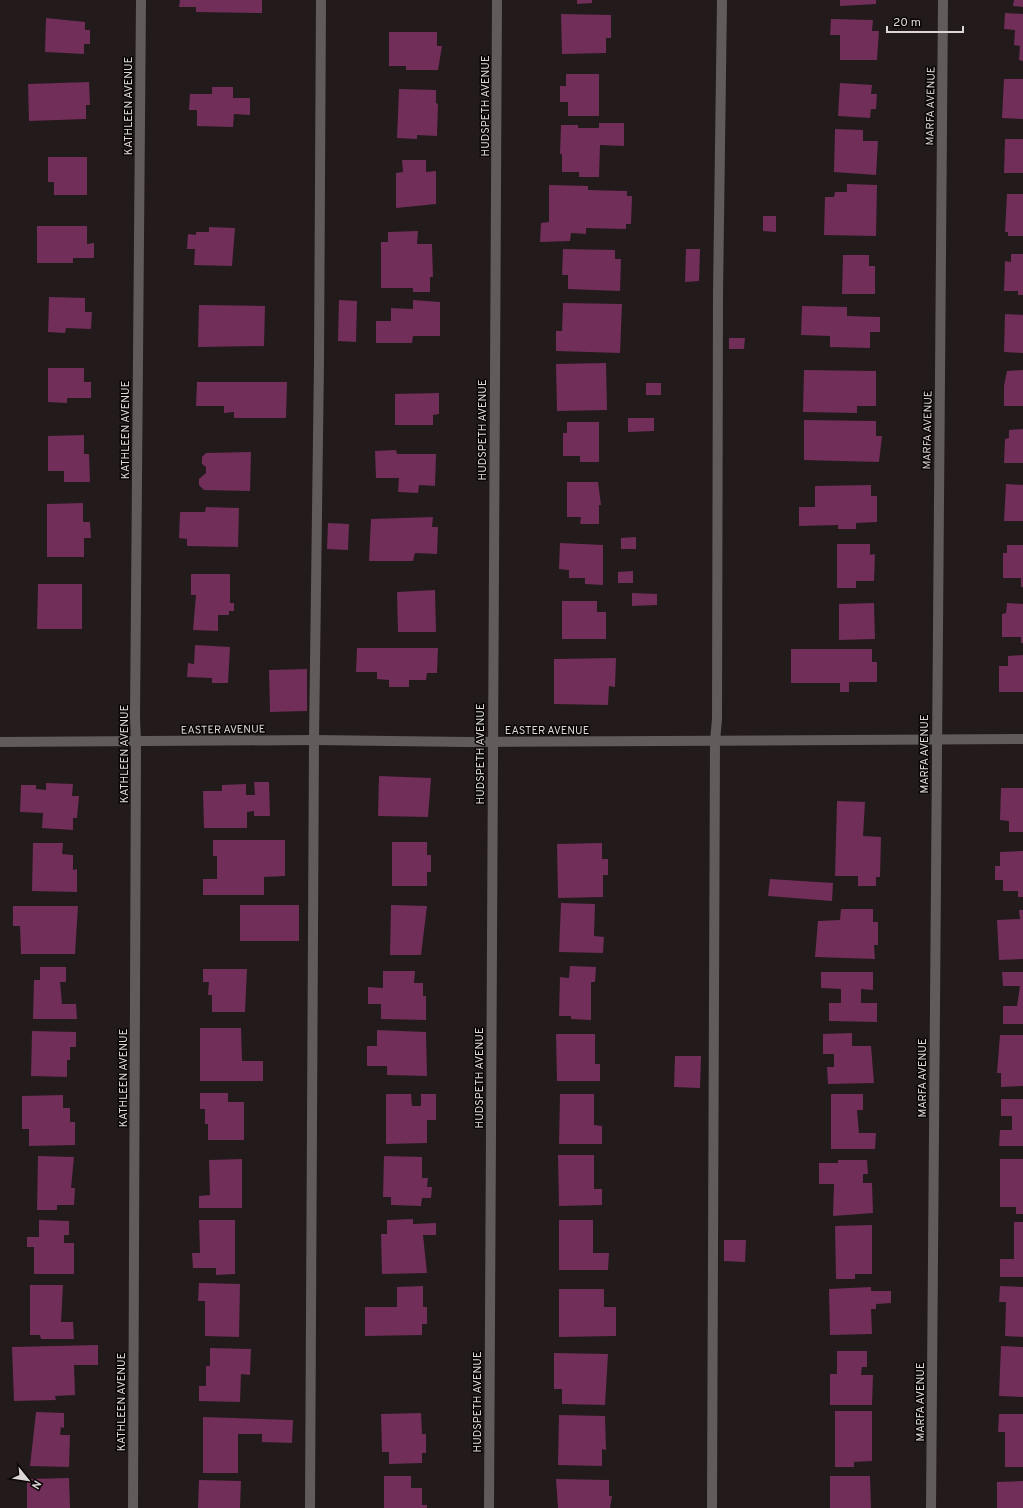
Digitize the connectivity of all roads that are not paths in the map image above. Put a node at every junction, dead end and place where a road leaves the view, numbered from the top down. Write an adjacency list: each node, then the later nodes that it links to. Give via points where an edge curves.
1 (141, 0): 11 (street, KATHLEEN AVENUE)
2 (321, 0): 8 (street)
3 (497, 0): 12 (street, HUDSPETH AVENUE)
4 (722, 0): 9 (street)
5 (943, 0): 6 (street, MARFA AVENUE)
6 (937, 739): 7 (street, EASTER AVENUE); 9 (street, EASTER AVENUE); 17 (street, MARFA AVENUE)
7 (1023, 739)
8 (314, 740): 11 (street, EASTER AVENUE); 12 (street, EASTER AVENUE); 14 (street)
9 (715, 741): 12 (street, EASTER AVENUE); 16 (street)
10 (0, 742): 11 (street, EASTER AVENUE)
11 (136, 742): 13 (street, KATHLEEN AVENUE)
12 (493, 742): 15 (street, HUDSPETH AVENUE)
13 (133, 1508)
14 (310, 1508)
15 (489, 1508)
16 (712, 1508)
17 (931, 1508)

